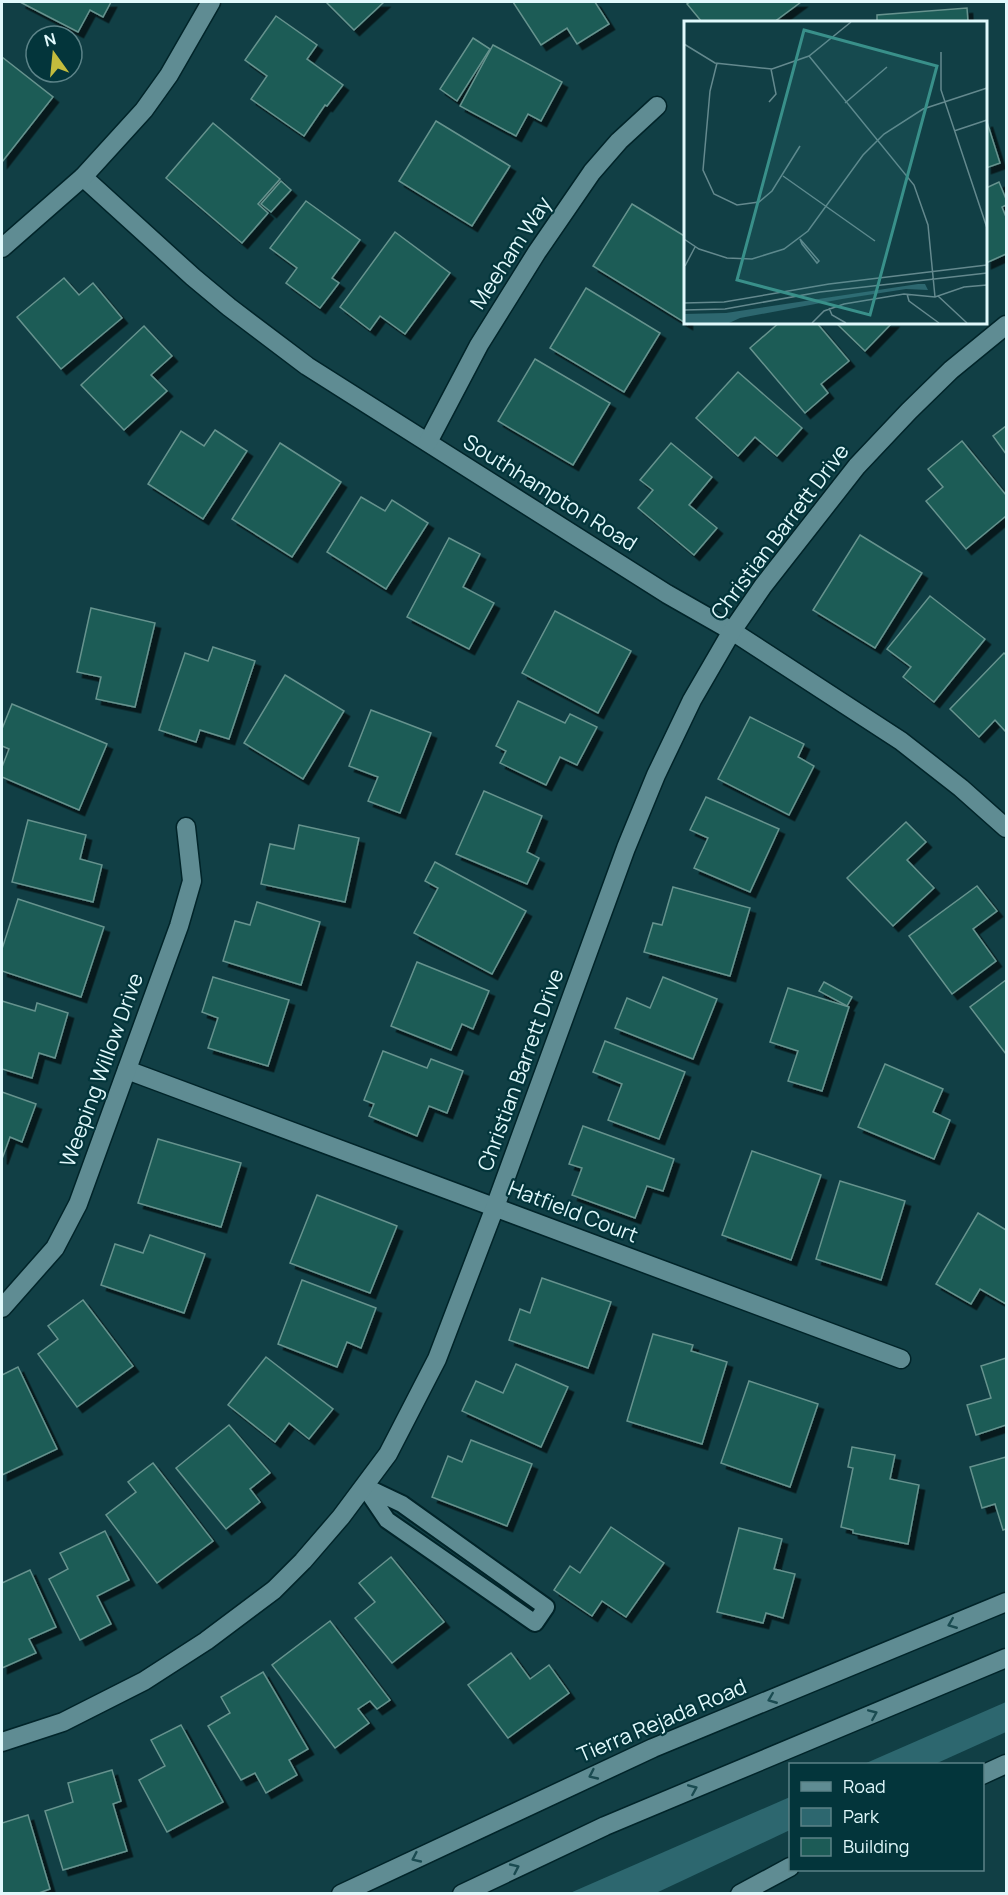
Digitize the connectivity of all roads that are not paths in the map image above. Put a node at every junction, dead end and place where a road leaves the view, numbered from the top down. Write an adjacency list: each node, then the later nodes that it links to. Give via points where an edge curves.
1 (211, 2): 3 (street, via 144,110)
2 (657, 106): 6 (street, Meeham Way, via 592,172 537,252 479,345)
3 (83, 177): 4 (street); 6 (street, Southhampton Road, via 229,307 307,366)
4 (2, 248)
5 (1006, 325): 7 (street, Christian Barrett Drive, via 951,370 857,466)
6 (428, 442): 7 (street, Southhampton Road)
7 (732, 631): 9 (street, Southhampton Road, via 901,741); 11 (street, Christian Barrett Drive, via 692,700 656,775)
8 (186, 827): 10 (street, Weeping Willow Drive, via 192,881)
9 (1006, 828)
10 (127, 1070): 11 (street, Hatfield Court); 12 (street, Weeping Willow Drive, via 78,1204 55,1248)
11 (495, 1207): 13 (street, Hatfield Court); 14 (street, Christian Barrett Drive, via 437,1359 388,1454)
12 (2, 1308)
13 (901, 1359)
14 (364, 1486): 14 (lane, via 387,1520 535,1623 546,1607 402,1504); 17 (street, Christian Barrett Drive, via 274,1590 206,1641 144,1681 63,1722)
15 (1006, 1602): 21 (street, Tierra Rejada Road, one-way to 21, via 653,1748)
16 (1006, 1658): 22 (street, one-way to 16, via 605,1826)
17 (2, 1742)
18 (1006, 1764): 19 (street)
19 (984, 1774)
20 (789, 1868): 23 (street)
21 (341, 1893)
22 (462, 1893)
23 (740, 1893)

